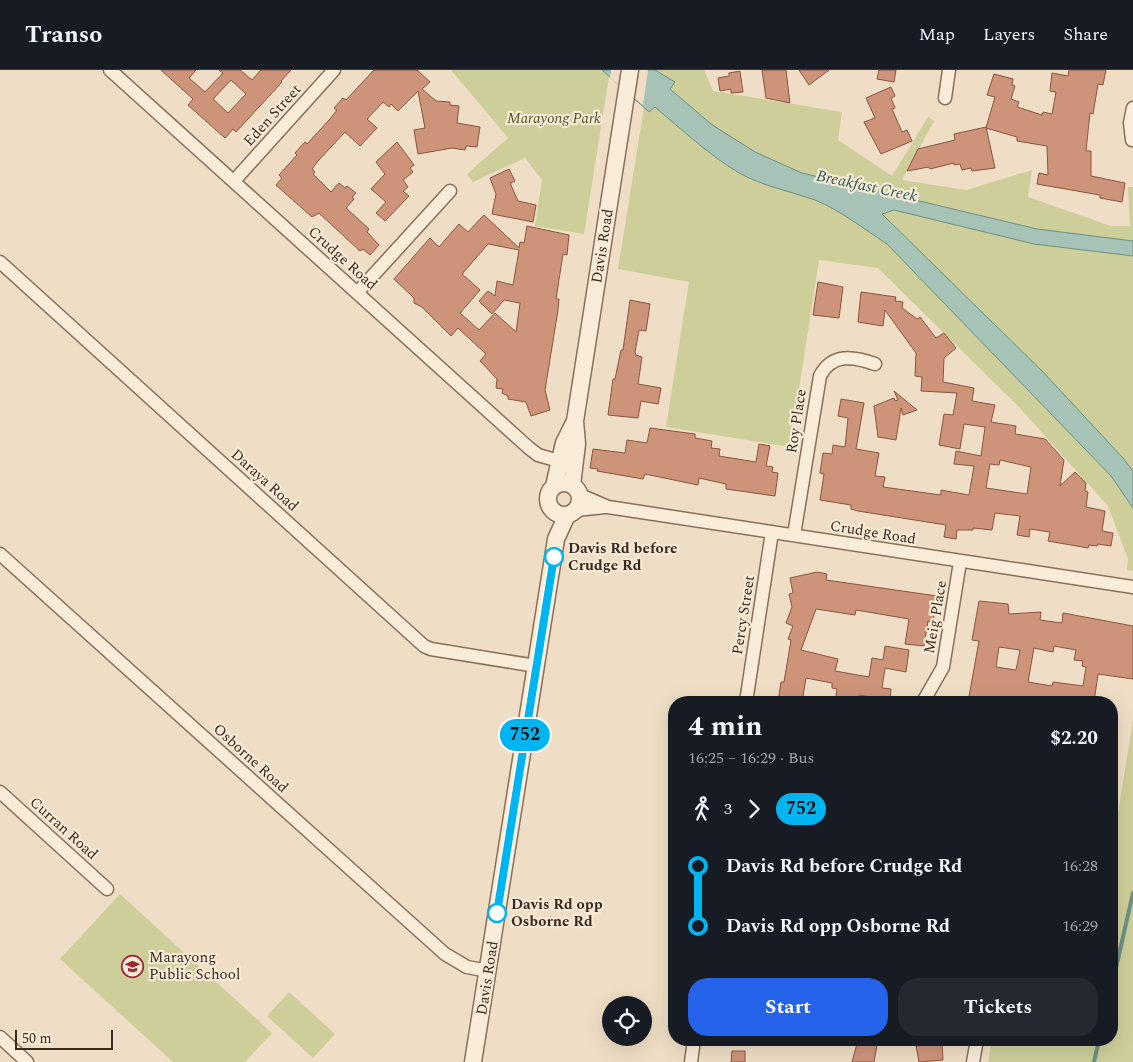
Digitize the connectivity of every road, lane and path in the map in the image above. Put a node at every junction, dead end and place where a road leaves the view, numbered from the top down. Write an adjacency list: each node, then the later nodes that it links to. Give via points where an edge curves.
1 (110, 70): 8 (street, Crudge Road)
2 (334, 70): 8 (street, Eden Street)
3 (630, 70): 13 (street, Davis Road)
4 (949, 70): 5 (street)
5 (945, 98)
6 (1133, 108): 7 (street, via 1130,123)
7 (1132, 140)
8 (234, 181): 11 (street, Crudge Road)
9 (450, 191): 11 (street)
10 (0, 262): 22 (street, Daraya Road, via 424,646)
11 (357, 293): 14 (street, Crudge Road, via 529,448 538,455)
12 (875, 364): 18 (street, Roy Place, via 840,358 824,366)
13 (574, 421): 14 (street, Davis Road); 16 (street, Davis Road, via 577,444)
14 (559, 461): 15 (street, Davis Road)
15 (554, 486): 16 (street, via 564,483); 16 (street, Davis Road, via 547,500)
16 (569, 503): 17 (street, Crudge Road); 22 (street, Davis Road, via 556,539)
17 (772, 532): 18 (street, Crudge Road); 23 (street, Percy Street)
18 (794, 535): 20 (street, Crudge Road)
19 (0, 554): 27 (street, Osborne Road, via 444,954 467,967)
20 (960, 562): 21 (street, Crudge Road); 24 (street, Meig Place, via 943,667)
21 (1133, 587)
22 (536, 666): 27 (street, Davis Road)
23 (747, 696)
24 (926, 696)
25 (0, 792): 26 (street, Curran Road)
26 (107, 888)
27 (488, 971): 32 (street, Davis Road)
28 (0, 1037): 31 (street)
29 (693, 1046): 33 (street)
30 (976, 1046): 34 (street)
31 (27, 1062)
32 (474, 1062)
33 (691, 1062)
34 (973, 1062)

